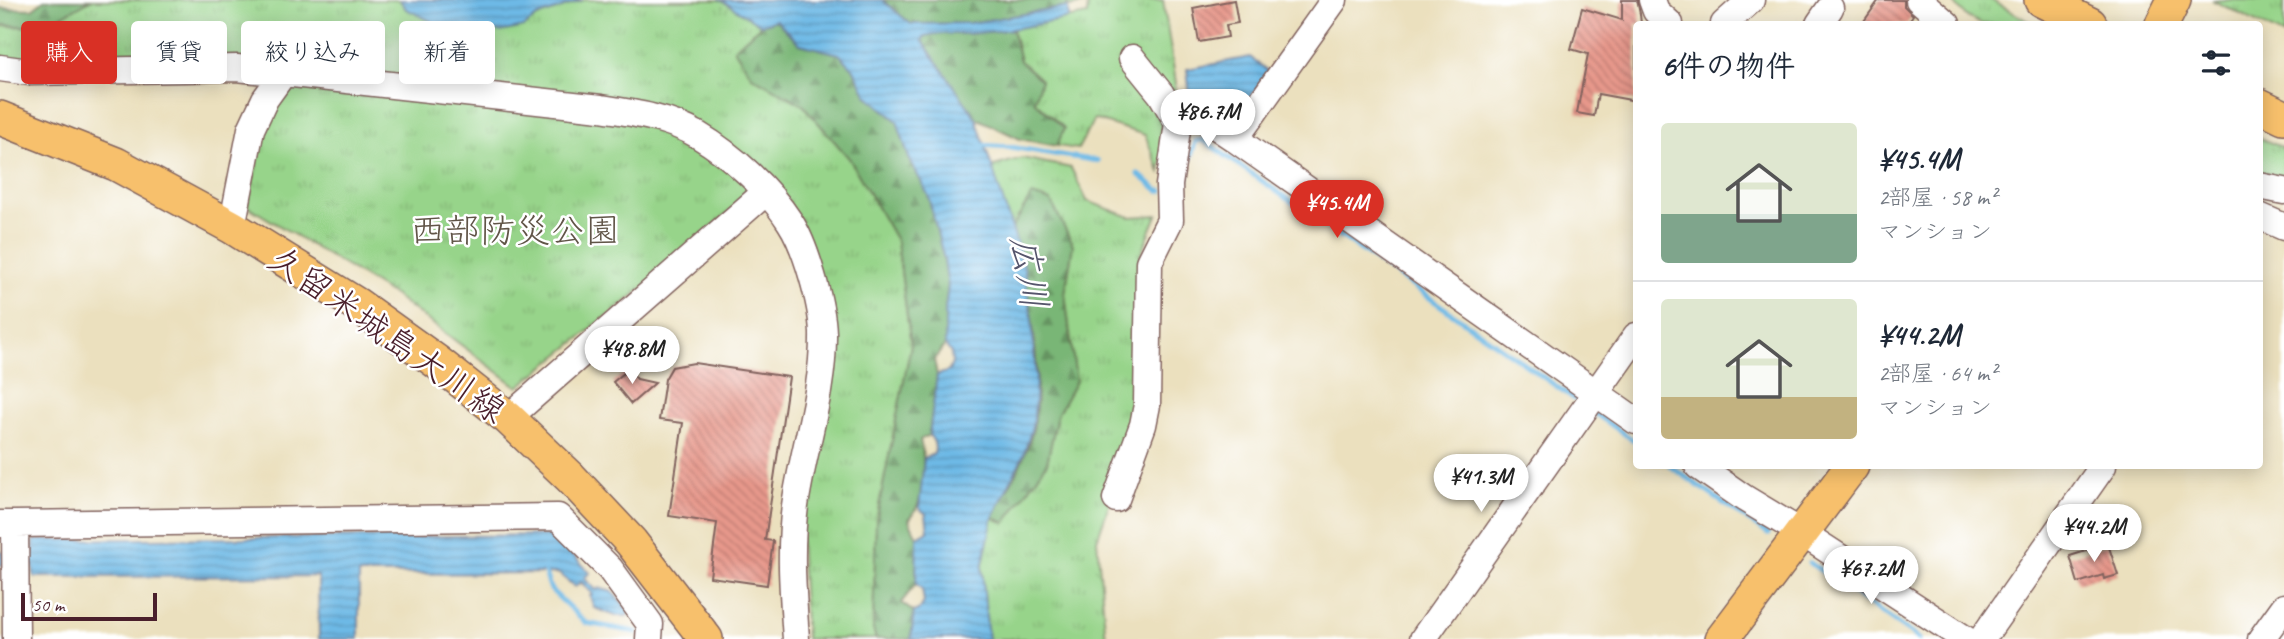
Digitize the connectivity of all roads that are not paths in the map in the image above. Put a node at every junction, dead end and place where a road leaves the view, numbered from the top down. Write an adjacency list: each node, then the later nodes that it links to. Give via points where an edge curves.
1 (1334, 0): 23 (street)
2 (1652, 0): 8 (street, via 1656,12)
3 (1751, 0): 9 (street)
4 (1919, 0): 10 (street)
5 (1939, 0): 11 (street)
6 (2042, 0): 12 (main road)
7 (2174, 0): 13 (main road)
8 (1666, 21)
9 (1727, 21)
10 (1944, 21)
11 (1961, 21)
12 (2084, 21)
13 (2164, 21)
14 (1132, 58): 22 (street)
15 (0, 68): 16 (street, via 29,72)
16 (241, 69)
17 (276, 84): 27 (street, via 251,129)
18 (385, 84): 26 (street, via 640,113 696,134)
19 (2263, 107): 20 (main road)
20 (2284, 117)
21 (0, 118): 27 (main road, 久留米城島大川線, via 116,164)
22 (1178, 123): 23 (street, via 1193,111); 35 (street, via 1170,220 1149,261 1147,405)
23 (1235, 139): 29 (street)
24 (2263, 187): 25 (street)
25 (2284, 191)
26 (766, 192): 30 (street); 43 (street, via 792,223 810,268 823,333 821,370 790,550)
27 (232, 227): 30 (main road, 久留米城島大川線, via 356,304)
28 (1633, 340): 29 (street)
29 (1590, 403): 31 (street); 44 (street)
30 (508, 418): 42 (main road, 久留米城島大川線, via 631,542)
31 (1633, 420)
32 (1702, 469): 36 (street)
33 (1850, 469): 36 (main road)
34 (2101, 469): 47 (street)
35 (1116, 499)
36 (1802, 533): 45 (main road); 46 (street)
37 (12, 541): 38 (street); 41 (street, via 558,517 610,569 650,624)
38 (8, 598): 40 (street)
39 (2284, 607): 48 (street)
40 (16, 639)
41 (649, 639)
42 (706, 639)
43 (796, 639)
44 (1423, 639)
45 (1722, 639)
46 (1965, 639)
47 (1982, 639)
48 (2262, 639)

